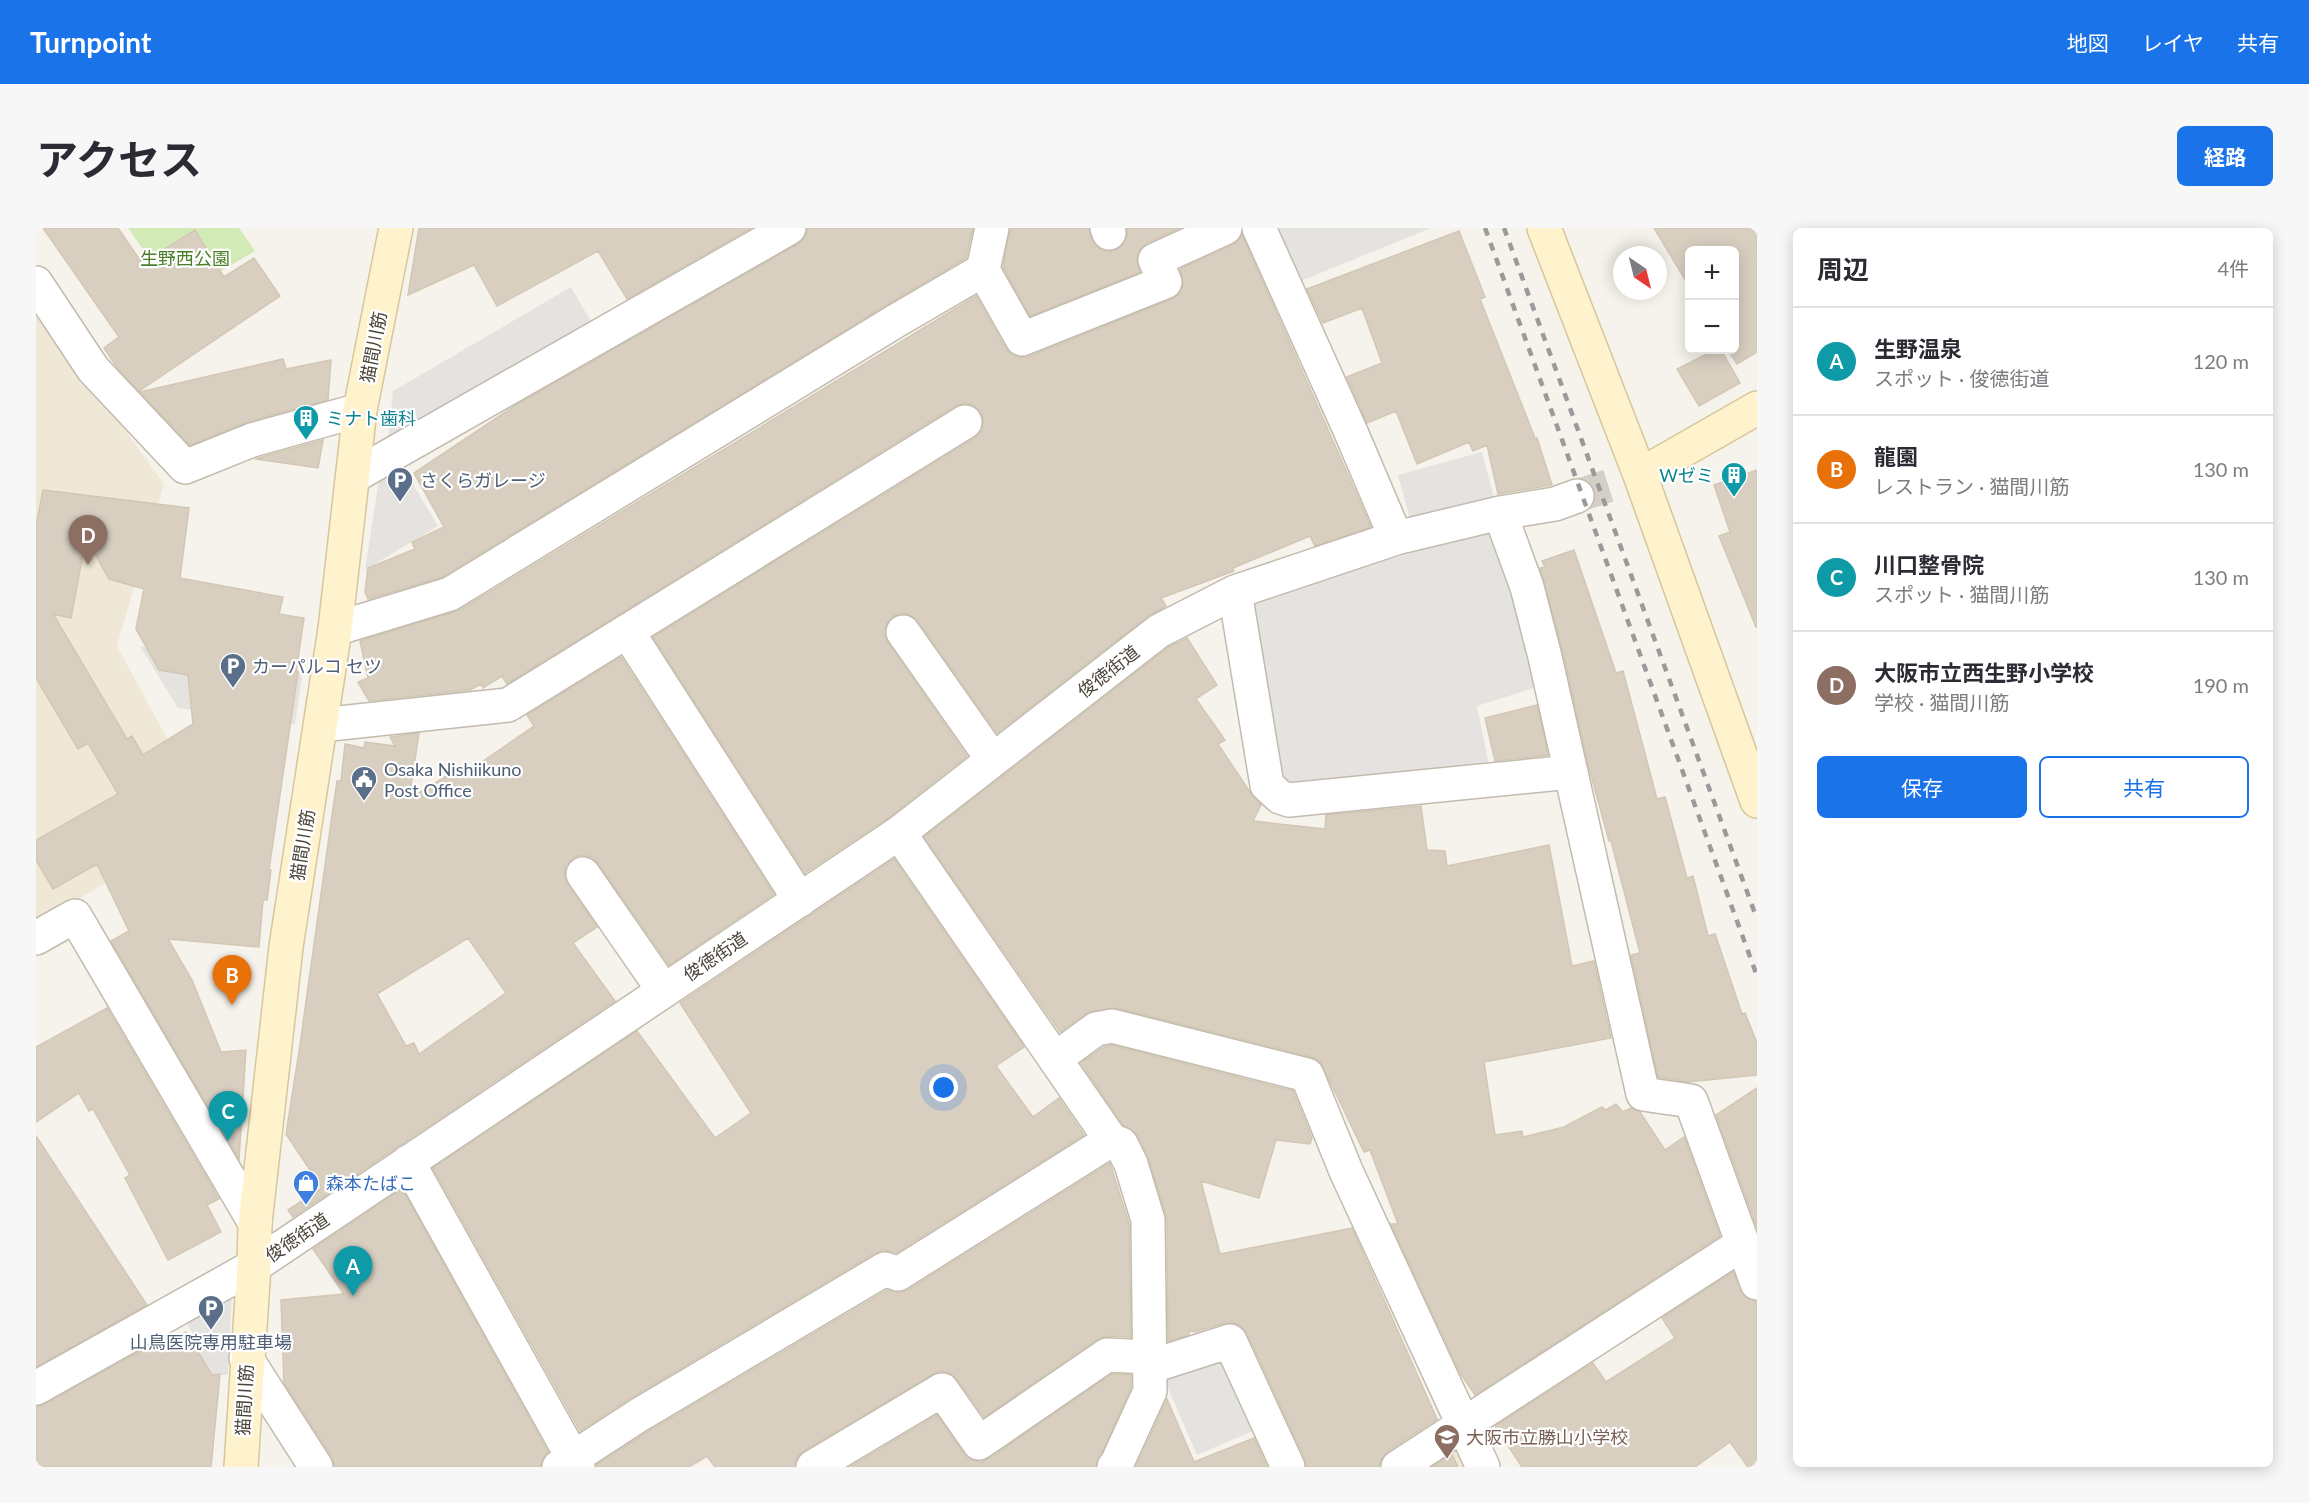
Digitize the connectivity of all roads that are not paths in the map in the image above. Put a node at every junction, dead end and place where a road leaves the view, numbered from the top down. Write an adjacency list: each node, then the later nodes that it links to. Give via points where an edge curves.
1 (396, 228): 10 (street, 猫間川筋)
2 (789, 228): 12 (street)
3 (992, 228): 7 (street)
4 (1225, 228): 7 (street, via 1155,260 1165,282 1022,339)
5 (1259, 228): 16 (street)
6 (1544, 228): 13 (street)
7 (983, 270): 18 (street, via 450,594)
8 (36, 283): 10 (street, via 93,369 185,467 252,440)
9 (1757, 408): 13 (street)
10 (360, 410): 12 (street, 猫間川筋)
11 (965, 422): 19 (street)
12 (354, 476): 18 (street, 猫間川筋)
13 (1631, 478): 24 (street)
14 (1577, 496): 15 (street, 俊徳街道, via 1555,504)
15 (1500, 513): 16 (street, 俊徳街道); 23 (street, via 1527,587)
16 (1399, 537): 17 (street, 俊徳街道)
17 (1236, 592): 22 (street, 俊徳街道, via 1159,631); 23 (street, via 1266,785 1280,797 1289,800)
18 (335, 629): 21 (street, 猫間川筋)
19 (627, 631): 21 (street, via 508,705); 27 (street)
20 (903, 632): 22 (street)
21 (321, 725): 33 (street, 猫間川筋, via 286,947)
22 (993, 760): 25 (street, 俊徳街道)
23 (1571, 772): 34 (street, via 1644,1094 1690,1101)
24 (1757, 801)
25 (899, 833): 27 (street, 俊徳街道); 30 (street)
26 (583, 874): 29 (street)
27 (800, 900): 29 (street, 俊徳街道)
28 (36, 938): 33 (street, via 75,916)
29 (664, 991): 32 (street, 俊徳街道)
30 (1055, 1059): 31 (street); 40 (street, via 1096,1029 1112,1026 1307,1075 1346,1171)
31 (1111, 1140): 38 (street, via 1121,1144 1131,1164 1148,1220); 41 (street, via 898,1274 885,1269 639,1415)
32 (408, 1162): 35 (street, 俊徳街道); 41 (street)
33 (255, 1223): 35 (street, 猫間川筋)
34 (1742, 1244): 36 (street); 40 (street)
35 (254, 1266): 37 (street, 猫間川筋); 39 (street, 俊徳街道)
36 (1757, 1284)
37 (246, 1358): 42 (street, 猫間川筋); 43 (street)
38 (1149, 1362): 44 (street, via 1107,1355 979,1443 942,1390); 45 (street, via 1150,1391); 46 (street, via 1230,1341)
39 (36, 1388)
40 (1462, 1425): 47 (street); 48 (street)
41 (570, 1464)
42 (241, 1467)
43 (316, 1467)
44 (813, 1467)
45 (1114, 1467)
46 (1288, 1467)
47 (1398, 1467)
48 (1483, 1467)

